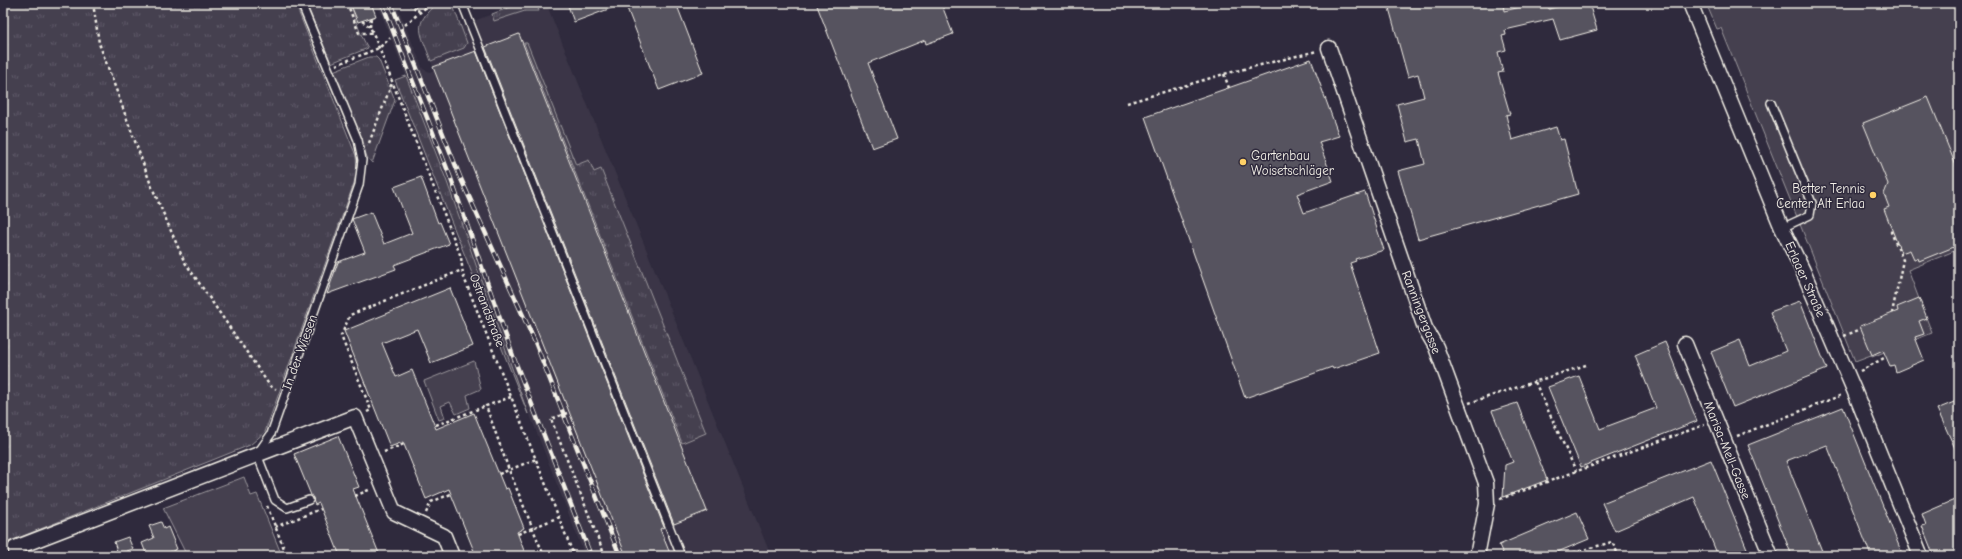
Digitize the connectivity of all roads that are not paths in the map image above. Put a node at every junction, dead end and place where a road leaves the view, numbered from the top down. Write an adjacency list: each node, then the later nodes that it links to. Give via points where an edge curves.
1 (301, 3): 8 (lane, In der Wiesen, via 358,140 362,160 359,185 271,434)
2 (462, 3): 12 (lane)
3 (1690, 3): 6 (street, Erlaaer Straße)
4 (1329, 48): 13 (street, Ranningergasse, via 1425,328 1436,347 1486,483 1487,504)
5 (1771, 103): 6 (lane, via 1812,203 1810,215)
6 (1782, 228): 15 (street, Erlaaer Straße, via 1833,340)
7 (1685, 344): 14 (street, Marisa-Mell-Gasse)
8 (257, 454): 9 (lane, via 275,500 287,508); 10 (street); 11 (street, via 355,417 394,512 444,536)
9 (309, 500)
10 (12, 552)
11 (452, 556)
12 (681, 556)
13 (1477, 556)
14 (1771, 556)
15 (1921, 556)

